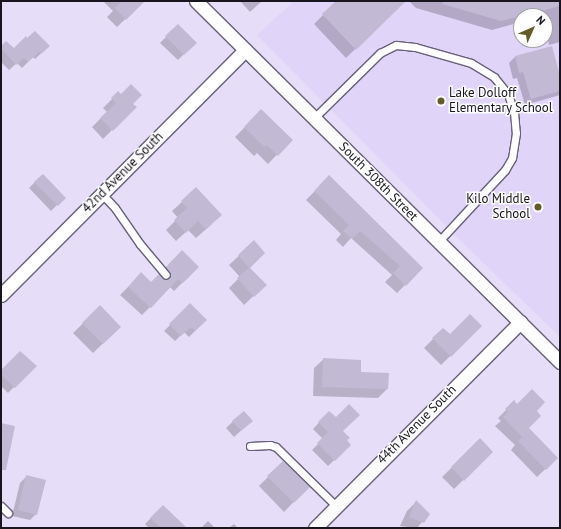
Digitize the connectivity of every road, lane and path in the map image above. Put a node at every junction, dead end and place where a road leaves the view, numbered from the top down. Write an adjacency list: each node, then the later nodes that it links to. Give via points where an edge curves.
1 (196, 1): 2 (street, South 308th Street)
2 (245, 50): 3 (street, South 308th Street); 4 (street, 42nd Avenue South)
3 (314, 118): 5 (street, South 308th Street); 5 (lane, via 374,59 396,45 415,47 471,63 494,77 508,94 514,112 516,134 512,158 505,170)
4 (102, 194): 6 (lane); 7 (street, 42nd Avenue South)
5 (438, 242): 8 (street, South 308th Street)
6 (166, 275)
7 (1, 295)
8 (520, 322): 9 (street, South 308th Street); 12 (street, 44th Avenue South)
9 (560, 362)
10 (250, 446): 12 (lane, via 276,447)
11 (1, 506): 13 (lane)
12 (336, 506): 14 (street, 44th Avenue South)
13 (8, 513)
14 (315, 528)

